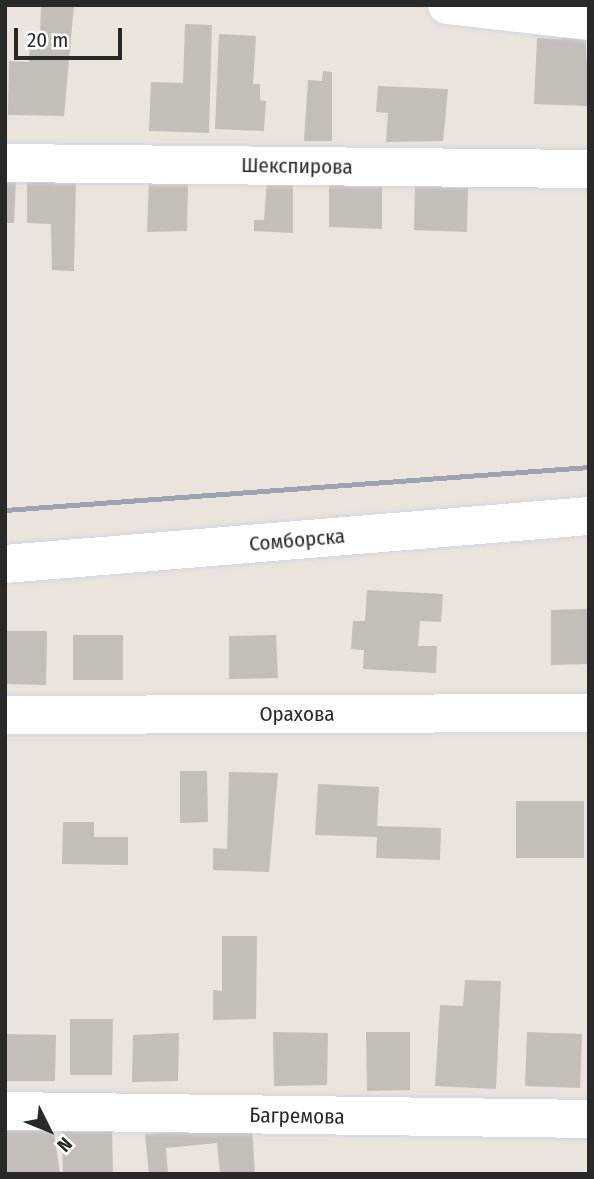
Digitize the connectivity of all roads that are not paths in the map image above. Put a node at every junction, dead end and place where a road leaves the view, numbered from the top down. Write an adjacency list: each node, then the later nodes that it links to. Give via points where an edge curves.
1 (447, 5): 2 (street)
2 (589, 21)
3 (5, 163): 4 (street, Шекспирова)
4 (589, 169)
5 (589, 516): 6 (street, Сомборска)
6 (5, 564)
7 (589, 713): 8 (street, Орахова)
8 (5, 715)
9 (5, 1111): 10 (street, Багремова)
10 (589, 1119)

